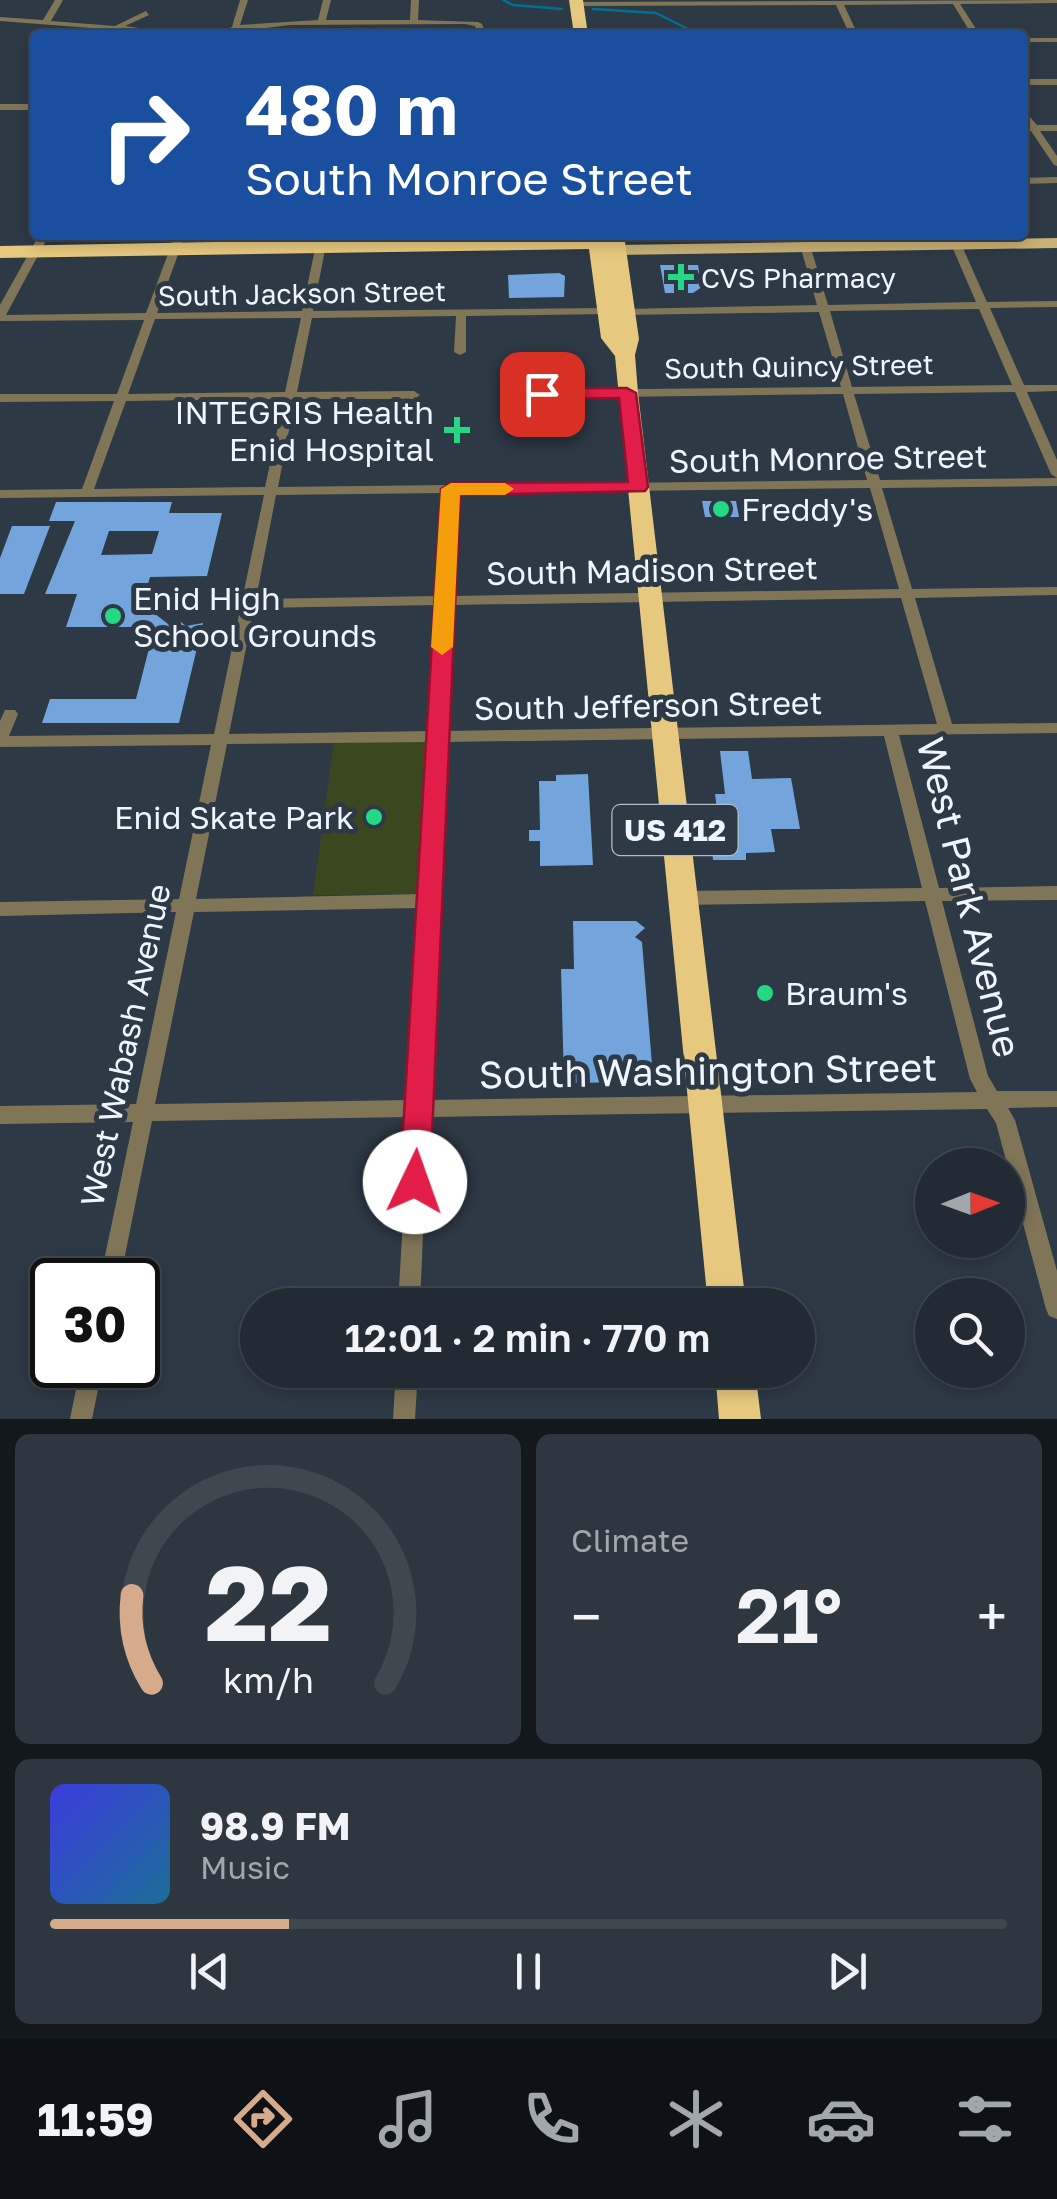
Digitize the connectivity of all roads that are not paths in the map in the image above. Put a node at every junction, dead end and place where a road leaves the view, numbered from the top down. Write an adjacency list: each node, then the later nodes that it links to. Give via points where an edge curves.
1 (59, 0): 12 (street)
2 (152, 0): 10 (street)
3 (244, 0): 18 (street)
4 (327, 0): 13 (street)
5 (415, 0): 15 (street)
6 (839, 1): 7 (street); 9 (street); 27 (street)
7 (954, 1): 8 (street); 28 (street)
8 (1057, 1)
9 (576, 2): 26 (highway)
10 (146, 13): 17 (street); 21 (street)
11 (0, 20): 12 (street)
12 (46, 22): 17 (street)
13 (322, 22): 14 (street); 16 (street)
14 (387, 22): 15 (street); 24 (street)
15 (414, 22): 25 (street, via 478,24)
16 (290, 23): 18 (street); 23 (street)
17 (116, 28): 19 (street); 20 (street)
18 (235, 28): 22 (street)
19 (113, 30)
20 (132, 30)
21 (154, 30)
22 (230, 30)
23 (288, 30)
24 (386, 30)
25 (480, 30)
26 (579, 30)
27 (852, 30)
28 (973, 30)
29 (1028, 40): 30 (street)
30 (1057, 40)
31 (1028, 82): 32 (street)
32 (1057, 82)
33 (0, 107): 34 (street)
34 (30, 107)
35 (1028, 128): 36 (street); 37 (street)
36 (1057, 128)
37 (1057, 163)
38 (1028, 180): 39 (street)
39 (1057, 180)
40 (513, 240): 50 (highway)
41 (929, 240): 51 (main road)
42 (954, 240): 54 (street)
43 (980, 240): 48 (main road)
44 (464, 241): 45 (highway); 47 (highway, via 498,252); 50 (highway)
45 (322, 242): 46 (highway); 58 (street, West Wabash Avenue)
46 (177, 243): 49 (highway); 59 (street)
47 (606, 243): 50 (highway); 51 (main road, via 685,250); 56 (highway, US 412)
48 (1057, 243)
49 (39, 244): 52 (highway); 60 (street)
50 (522, 244)
51 (805, 245): 55 (street, West Park Avenue)
52 (0, 252)
53 (1057, 304): 54 (street, South Jackson Street)
54 (984, 305): 55 (street, South Jackson Street); 62 (street)
55 (822, 307): 56 (street, South Jackson Street); 64 (street, West Park Avenue)
56 (615, 311): 57 (street, South Jackson Street); 65 (highway, US 412, via 611,338 625,355)
57 (461, 314): 58 (street, South Jackson Street); 61 (street)
58 (307, 315): 59 (street, South Jackson Street); 68 (street, West Wabash Avenue)
59 (150, 316): 60 (street, South Jackson Street); 69 (street)
60 (0, 317)
61 (460, 352)
62 (1021, 388): 63 (street, South Quincy Street); 64 (street, South Quincy Street); 71 (street)
63 (1057, 388)
64 (846, 390): 65 (street, South Quincy Street); 73 (street, West Park Avenue)
65 (627, 393): 66 (street, South Quincy Street); 74 (highway, US 412)
66 (542, 394)
67 (414, 395): 68 (street)
68 (290, 396): 69 (street); 76 (street, West Wabash Avenue)
69 (120, 397): 70 (street); 77 (street)
70 (0, 398)
71 (1057, 474)
72 (1057, 482): 73 (street, South Monroe Street)
73 (874, 484): 74 (street, South Monroe Street); 80 (street, West Park Avenue)
74 (638, 487): 75 (street, South Monroe Street); 81 (highway, US 412)
75 (451, 489): 76 (street, South Monroe Street); 82 (street)
76 (270, 490): 77 (street, South Monroe Street); 83 (street, West Wabash Avenue)
77 (87, 492): 78 (street, South Monroe Street)
78 (0, 494)
79 (1057, 591): 80 (street, South Madison Street)
80 (906, 594): 81 (street, South Madison Street); 86 (street, West Park Avenue)
81 (650, 598): 82 (street, South Madison Street); 88 (highway, US 412)
82 (445, 601): 83 (street, South Madison Street); 89 (street)
83 (248, 604): 90 (street, West Wabash Avenue)
84 (10, 714): 91 (street)
85 (890, 728): 86 (street, South Jefferson Street); 88 (street, South Jefferson Street); 93 (street, West Park Avenue)
86 (946, 728): 87 (street, South Jefferson Street)
87 (1057, 728)
88 (665, 732): 89 (street, South Jefferson Street); 94 (highway, US 412)
89 (438, 735): 90 (street, South Jefferson Street); 95 (street)
90 (220, 738): 91 (street, South Jefferson Street); 96 (street, West Wabash Avenue)
91 (0, 742)
92 (1057, 893): 93 (street)
93 (932, 894): 94 (street); 98 (street, West Park Avenue, via 979,1079)
94 (682, 898): 100 (highway, US 412)
95 (430, 900): 96 (street); 101 (street)
96 (187, 905): 97 (street); 102 (street, West Wabash Avenue)
97 (0, 909)
98 (992, 1100): 99 (street, South Washington Street); 100 (street, South Washington Street); 107 (street, West Park Avenue, via 1004,1120)
99 (1057, 1100)
100 (704, 1106): 101 (street, South Washington Street); 106 (highway, US 412)
101 (418, 1110): 102 (street, South Washington Street); 105 (street)
102 (145, 1112): 103 (street, South Washington Street); 104 (street, West Wabash Avenue)
103 (0, 1115)
104 (115, 1258)
105 (411, 1288)
106 (725, 1288)
107 (1057, 1309)
108 (87, 1388): 111 (street)
109 (405, 1388): 112 (street)
110 (736, 1388): 113 (highway)
111 (81, 1419)
112 (404, 1419)
113 (740, 1419)

